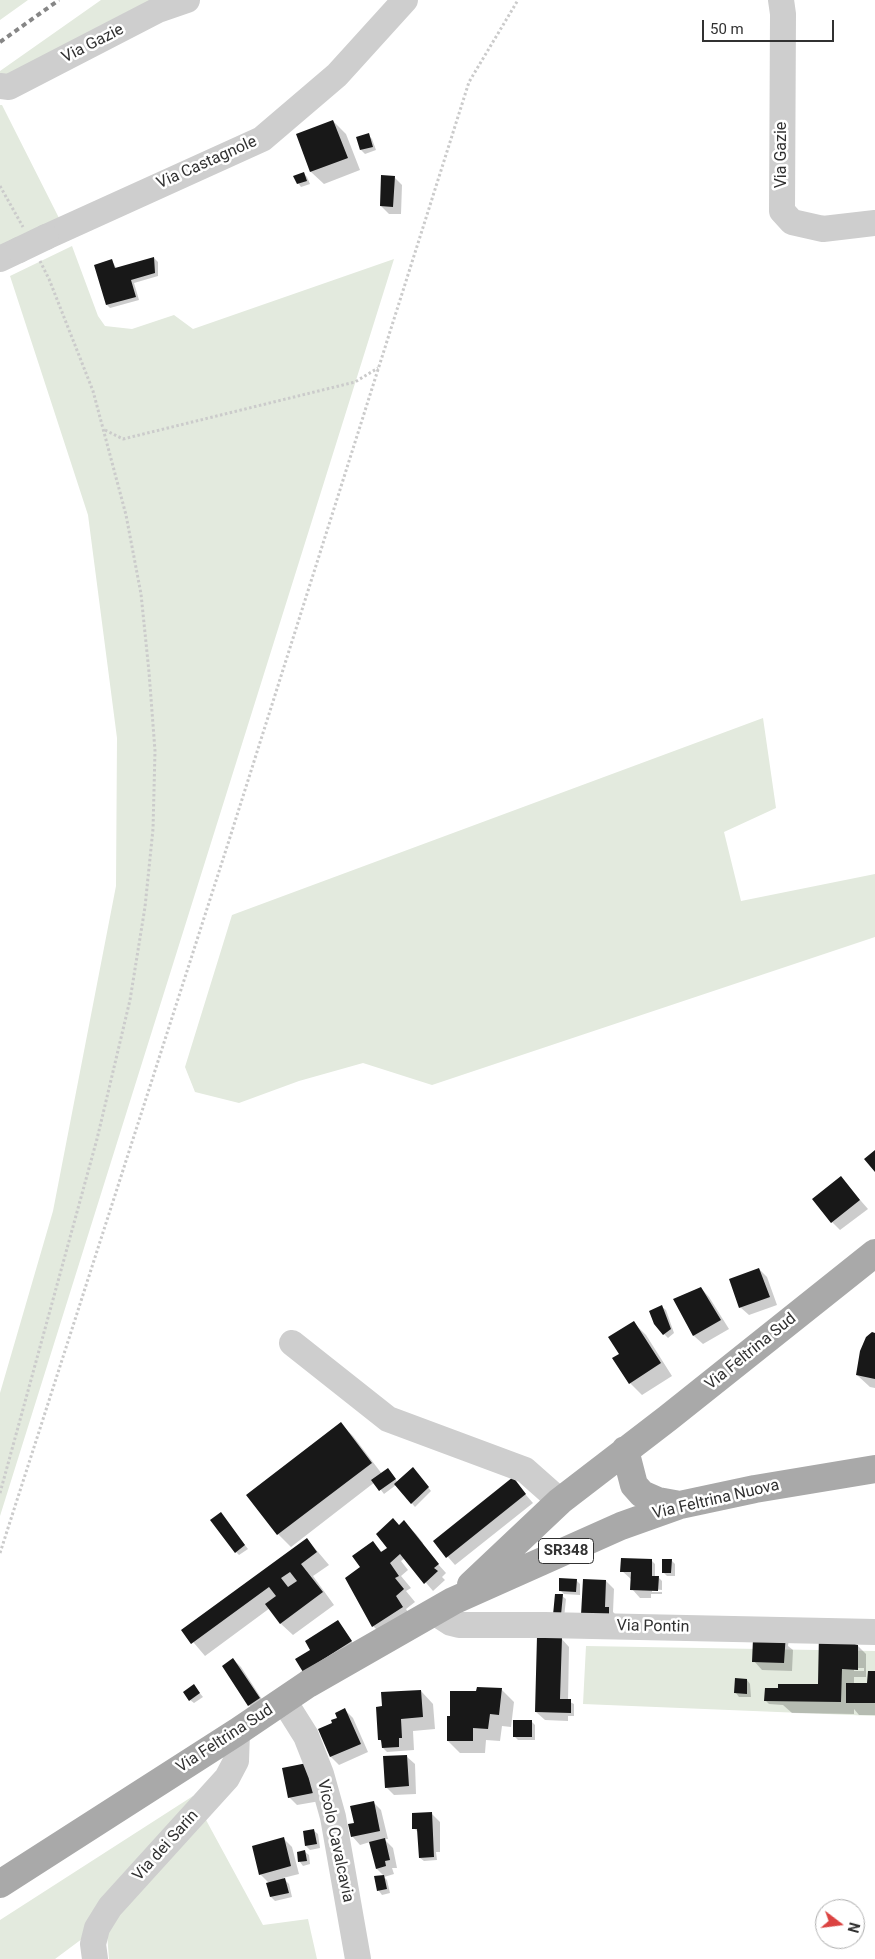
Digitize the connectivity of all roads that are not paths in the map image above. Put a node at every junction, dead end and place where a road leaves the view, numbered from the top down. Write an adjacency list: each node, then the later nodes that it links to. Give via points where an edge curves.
1 (187, 0): 4 (street, Via Gazie, via 158,10 9,87)
2 (405, 0): 6 (street, Via Castagnole, via 337,75 262,139)
3 (781, 0): 5 (street, Via Gazie, via 782,211 792,222 823,229)
4 (0, 86)
5 (875, 223)
6 (25, 246)
7 (875, 1253): 9 (main road, Via Feltrina Sud)
8 (292, 1343): 11 (street, via 388,1419 525,1470)
9 (625, 1450): 11 (main road, Via Feltrina Sud); 12 (main road, via 634,1484 642,1494)
10 (875, 1469): 12 (main road, Via Feltrina Nuova / SR348)
11 (560, 1501): 13 (main road, Via Feltrina Sud)
12 (680, 1505): 13 (main road, Via Feltrina Nuova / SR348, via 621,1526)
13 (444, 1607): 14 (street, Via Pontin, via 451,1623 460,1625); 15 (main road, Via Feltrina Sud / SR348, via 308,1684)
14 (875, 1632)
15 (284, 1701): 16 (main road, Via Feltrina Sud); 19 (street, Vicolo Cavalcavia, via 306,1736 321,1774 333,1817)
16 (236, 1732): 17 (main road, Via Feltrina Sud); 18 (street, Via dei Sarin, via 236,1761 227,1778 110,1907 97,1928 93,1944)
17 (0, 1884)
18 (95, 1959)
19 (358, 1959)

